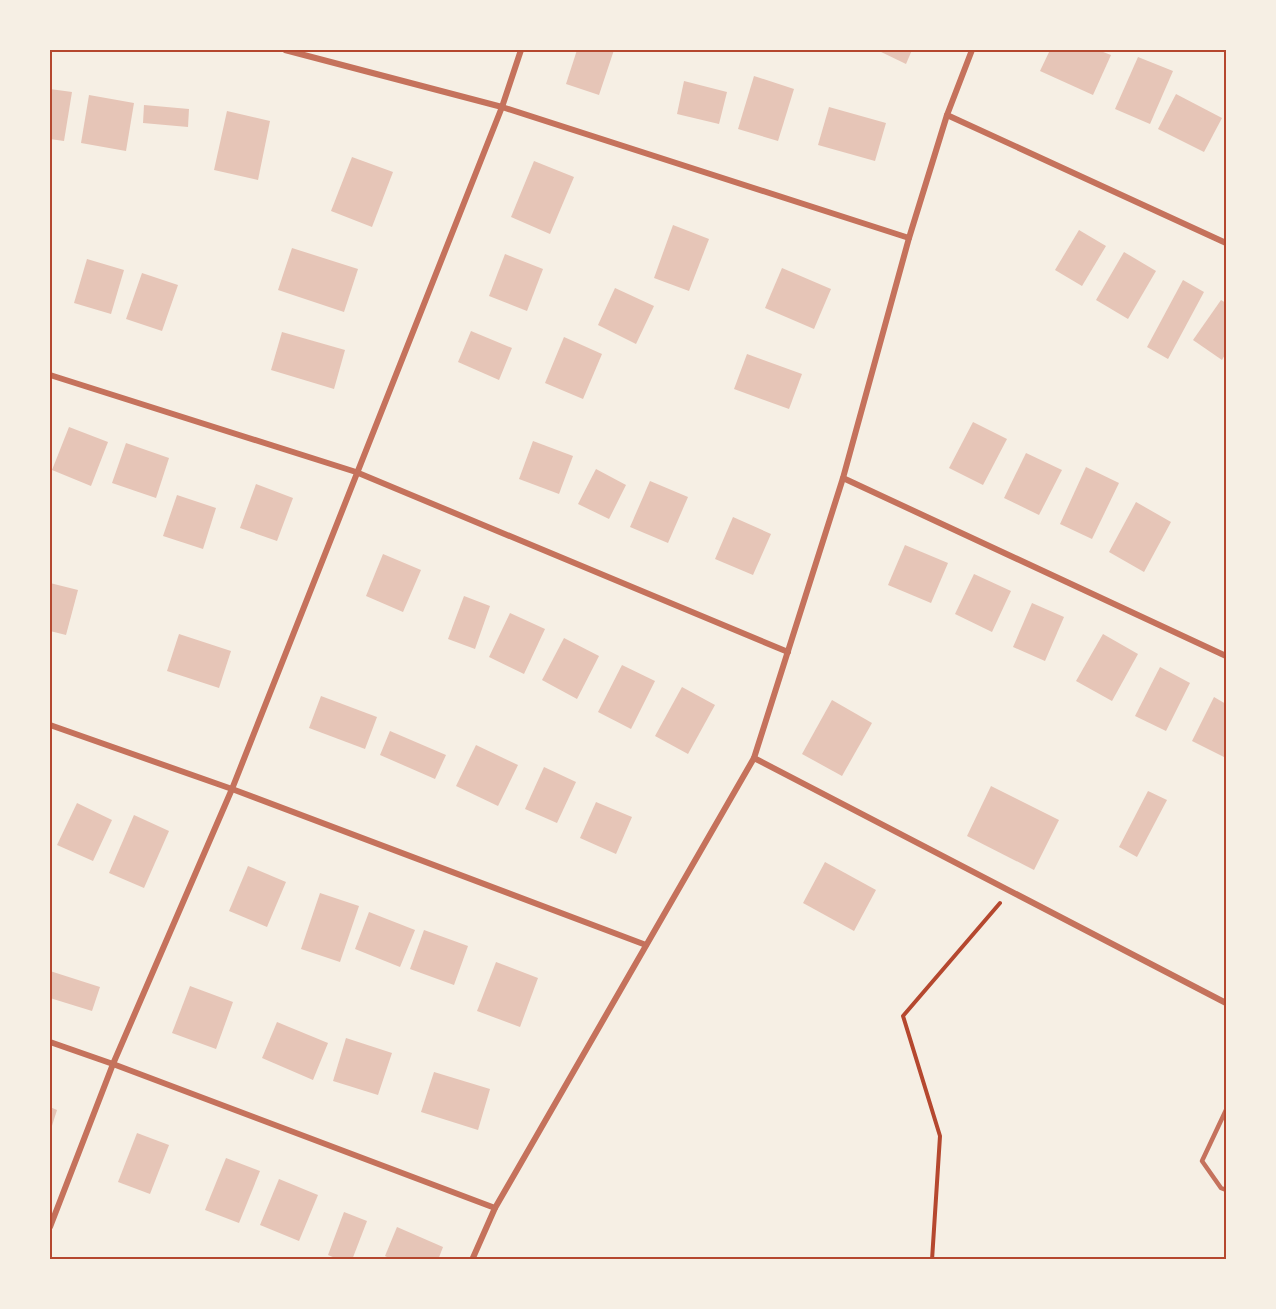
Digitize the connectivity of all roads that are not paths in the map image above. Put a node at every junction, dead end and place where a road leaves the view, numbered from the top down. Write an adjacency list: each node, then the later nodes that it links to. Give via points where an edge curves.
1 (285, 50): 4 (street)
2 (521, 50): 4 (street)
3 (972, 50): 5 (street)
4 (502, 107): 6 (street); 9 (street)
5 (947, 115): 6 (street); 7 (street)
6 (909, 238): 10 (street)
7 (1227, 243)
8 (50, 375): 9 (street)
9 (356, 472): 11 (street); 15 (street)
10 (843, 478): 11 (street); 12 (street)
11 (788, 652): 14 (street)
12 (1227, 656)
13 (50, 725): 15 (street)
14 (754, 758): 16 (street); 17 (street)
15 (232, 789): 16 (street); 19 (street)
16 (646, 945): 22 (street)
17 (1227, 1003)
18 (50, 1042): 19 (street)
19 (113, 1064): 22 (street); 23 (street)
20 (1227, 1110): 21 (lane, via 1202,1161 1221,1188)
21 (1227, 1190)
22 (495, 1208): 24 (street)
23 (50, 1227)
24 (472, 1260)

